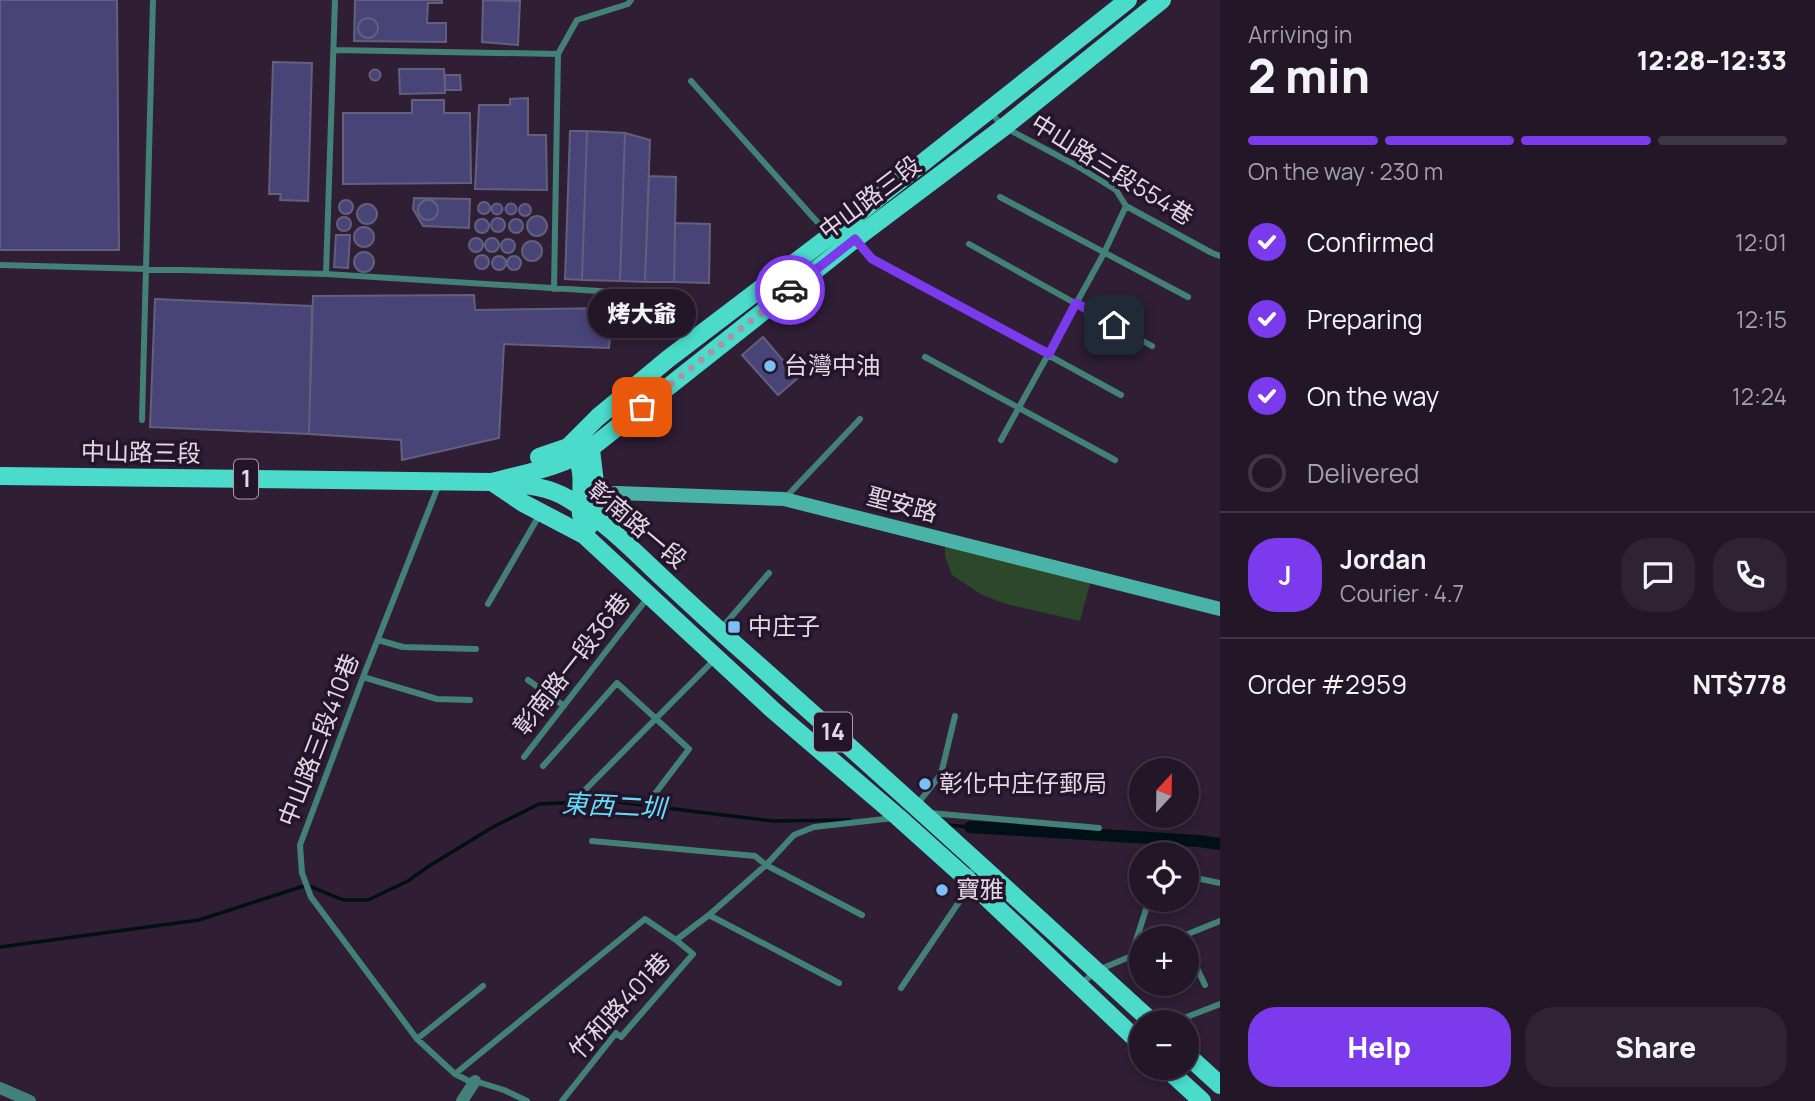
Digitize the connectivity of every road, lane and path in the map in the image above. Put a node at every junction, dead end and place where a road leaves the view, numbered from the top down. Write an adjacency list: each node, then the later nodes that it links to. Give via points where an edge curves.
1 (153, 0): 19 (lane)
2 (335, 0): 6 (lane)
3 (631, 0): 7 (lane, via 577,20)
4 (1128, 0): 9 (main road, 中山路三段 / 1)
5 (1162, 0): 10 (main road, 中山路三段 / 1)
6 (334, 50): 7 (lane); 20 (lane)
7 (558, 54): 21 (lane)
8 (691, 81): 13 (lane)
9 (989, 110): 10 (lane, 中山路三段554巷); 13 (main road, 中山路三段 / 1)
10 (1004, 127): 12 (lane, 中山路三段554巷, via 1116,190); 14 (main road, 中山路三段 / 1)
11 (1000, 197): 16 (lane)
12 (1126, 206): 16 (lane); 17 (lane, 中山路三段554巷)
13 (834, 232): 14 (lane); 33 (main road, 中山路三段 / 1, via 598,417)
14 (855, 239): 26 (lane, via 872,259); 33 (main road, 中山路三段 / 1)
15 (969, 244): 24 (lane)
16 (1104, 253): 23 (lane); 24 (lane)
17 (1220, 256)
18 (0, 265): 19 (lane)
19 (146, 268): 20 (lane); 31 (lane)
20 (326, 274): 21 (lane)
21 (554, 289): 22 (lane)
22 (679, 296)
23 (1188, 297)
24 (1076, 303): 25 (lane); 26 (lane)
25 (1152, 346)
26 (1049, 354): 28 (lane); 29 (lane)
27 (925, 357): 29 (lane)
28 (1121, 395)
29 (1019, 409): 32 (lane); 34 (lane)
30 (860, 419): 38 (lane)
31 (142, 420)
32 (1000, 440)
33 (579, 447): 37 (main road, 中山路三段 / 1, via 535,471); 39 (main road)
34 (1115, 460)
35 (0, 476): 36 (main road, 中山路三段 / 1)
36 (440, 482): 37 (main road, 中山路三段 / 1); 47 (lane, 中山路三段410巷)
37 (492, 482): 39 (main road, 彰南路一段 / 14, via 527,485); 40 (main road, 彰南路一段 / 14)
38 (784, 499): 39 (street, 聖安路, via 617,493); 45 (street, 聖安路)
39 (584, 502): 41 (main road); 46 (main road, 彰南路一段 / 14)
40 (541, 512): 41 (main road, 彰南路一段 / 14); 44 (lane)
41 (584, 535): 43 (main road, 彰南路一段 / 14)
42 (769, 573): 46 (lane)
43 (650, 594): 49 (main road, 彰南路一段 / 14); 53 (lane, 彰南路一段36巷)
44 (488, 604)
45 (1220, 609)
46 (720, 631): 60 (main road, 彰南路一段 / 14)
47 (378, 640): 48 (lane, via 403,647); 50 (lane, 中山路三段410巷)
48 (476, 649)
49 (717, 657): 55 (lane); 61 (main road, 彰南路一段 / 14)
50 (363, 677): 52 (lane, via 437,699); 86 (lane, 中山路三段410巷, via 300,845 302,873 311,897)
51 (528, 680): 53 (lane)
52 (470, 701)
53 (564, 706): 56 (lane, 彰南路一段36巷)
54 (955, 716): 60 (lane, via 941,774)
55 (656, 719): 57 (lane, via 617,683); 58 (lane); 59 (lane, via 689,749)
56 (524, 757)
57 (543, 766)
58 (583, 792)
59 (654, 795)
60 (916, 806): 61 (lane); 62 (lane, via 933,814); 64 (main road, 彰南路一段 / 14)
61 (898, 817): 65 (lane, via 814,827 794,835); 67 (main road, 彰南路一段 / 14)
62 (1099, 828)
63 (592, 841): 65 (lane, via 755,856)
64 (978, 862): 67 (lane); 75 (main road, 彰南路一段 / 14)
65 (766, 865): 69 (lane); 70 (lane)
66 (1199, 879): 68 (lane)
67 (967, 880): 80 (main road, 彰南路一段 / 14); 81 (lane, via 959,902)
68 (1220, 883)
69 (709, 915): 73 (lane); 77 (lane)
70 (862, 915)
71 (1220, 921): 72 (lane)
72 (1199, 930)
73 (676, 940): 88 (lane, via 645,919); 96 (lane, 竹和路401巷, via 693,954 621,1037 616,1033)
74 (1129, 957): 75 (lane)
75 (1096, 971): 80 (lane); 83 (main road, 彰南路一段 / 14)
76 (1199, 972): 78 (lane)
77 (839, 983)
78 (1205, 985)
79 (482, 986): 86 (lane)
80 (1078, 986): 85 (main road, 彰南路一段 / 14)
81 (901, 988)
82 (1220, 1004): 84 (lane)
83 (1139, 1010)
84 (1199, 1012)
85 (1129, 1033)
86 (417, 1039): 88 (lane, 中山路三段410巷)
87 (1199, 1065): 91 (main road)
88 (455, 1073): 89 (lane, 中山路三段410巷)
89 (475, 1080): 94 (street); 95 (lane, 中山路三段410巷)
90 (1179, 1080): 97 (main road)
91 (1220, 1084)
92 (0, 1088): 93 (street)
93 (30, 1101)
94 (462, 1101)
95 (527, 1101)
96 (562, 1101)
97 (1202, 1101)

